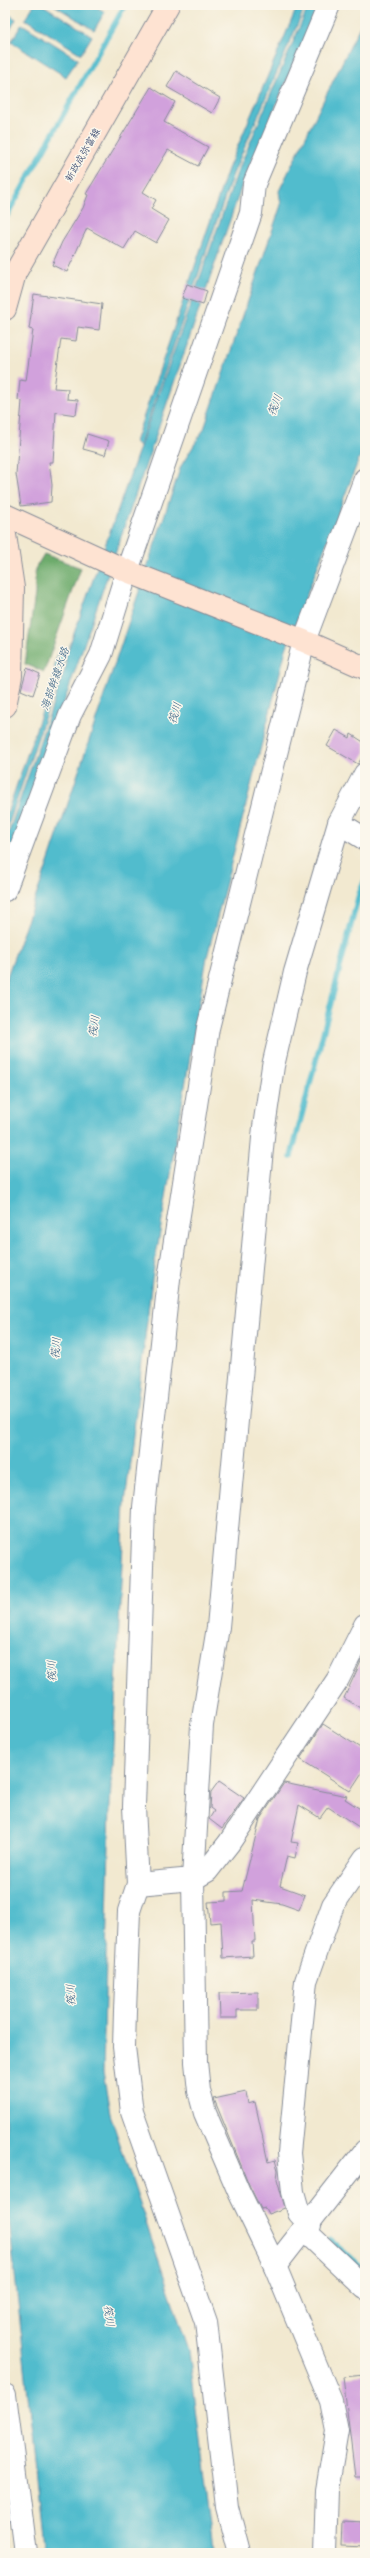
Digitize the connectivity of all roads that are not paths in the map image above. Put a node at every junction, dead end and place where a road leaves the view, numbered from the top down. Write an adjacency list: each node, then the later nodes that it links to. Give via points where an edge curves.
1 (168, 5): 3 (street, 新政成弥富線, via 15,273)
2 (329, 5): 7 (street, via 254,184 251,213)
3 (5, 309)
4 (365, 479): 8 (street)
5 (5, 515): 7 (street)
6 (5, 535): 10 (street, via 13,588 11,676)
7 (122, 569): 8 (street); 14 (street, via 101,655 70,715)
8 (304, 641): 9 (street); 18 (street, via 208,1028 169,1279 144,1507 134,1807)
9 (365, 668)
10 (5, 706)
11 (365, 774): 12 (street)
12 (340, 823): 13 (street); 17 (street, via 295,972 273,1066 264,1127 218,1626 202,1725)
13 (365, 839)
14 (5, 890)
15 (365, 1625): 17 (street, via 338,1679 229,1843 207,1871)
16 (365, 1858): 20 (street, via 334,1905 306,1981 289,2153 293,2192 299,2213)
17 (193, 1879): 18 (street); 21 (street, via 196,2062 199,2091 205,2113 239,2192)
18 (138, 1884): 25 (street, via 129,1912 125,2003 124,2047 129,2094 132,2112 206,2322 227,2507)
19 (365, 2151): 20 (street)
20 (307, 2228): 21 (street); 22 (street)
21 (276, 2266): 26 (street, via 331,2401 337,2431 327,2490)
22 (365, 2288)
23 (5, 2395): 24 (street)
24 (25, 2553)
25 (239, 2553)
26 (325, 2553)

